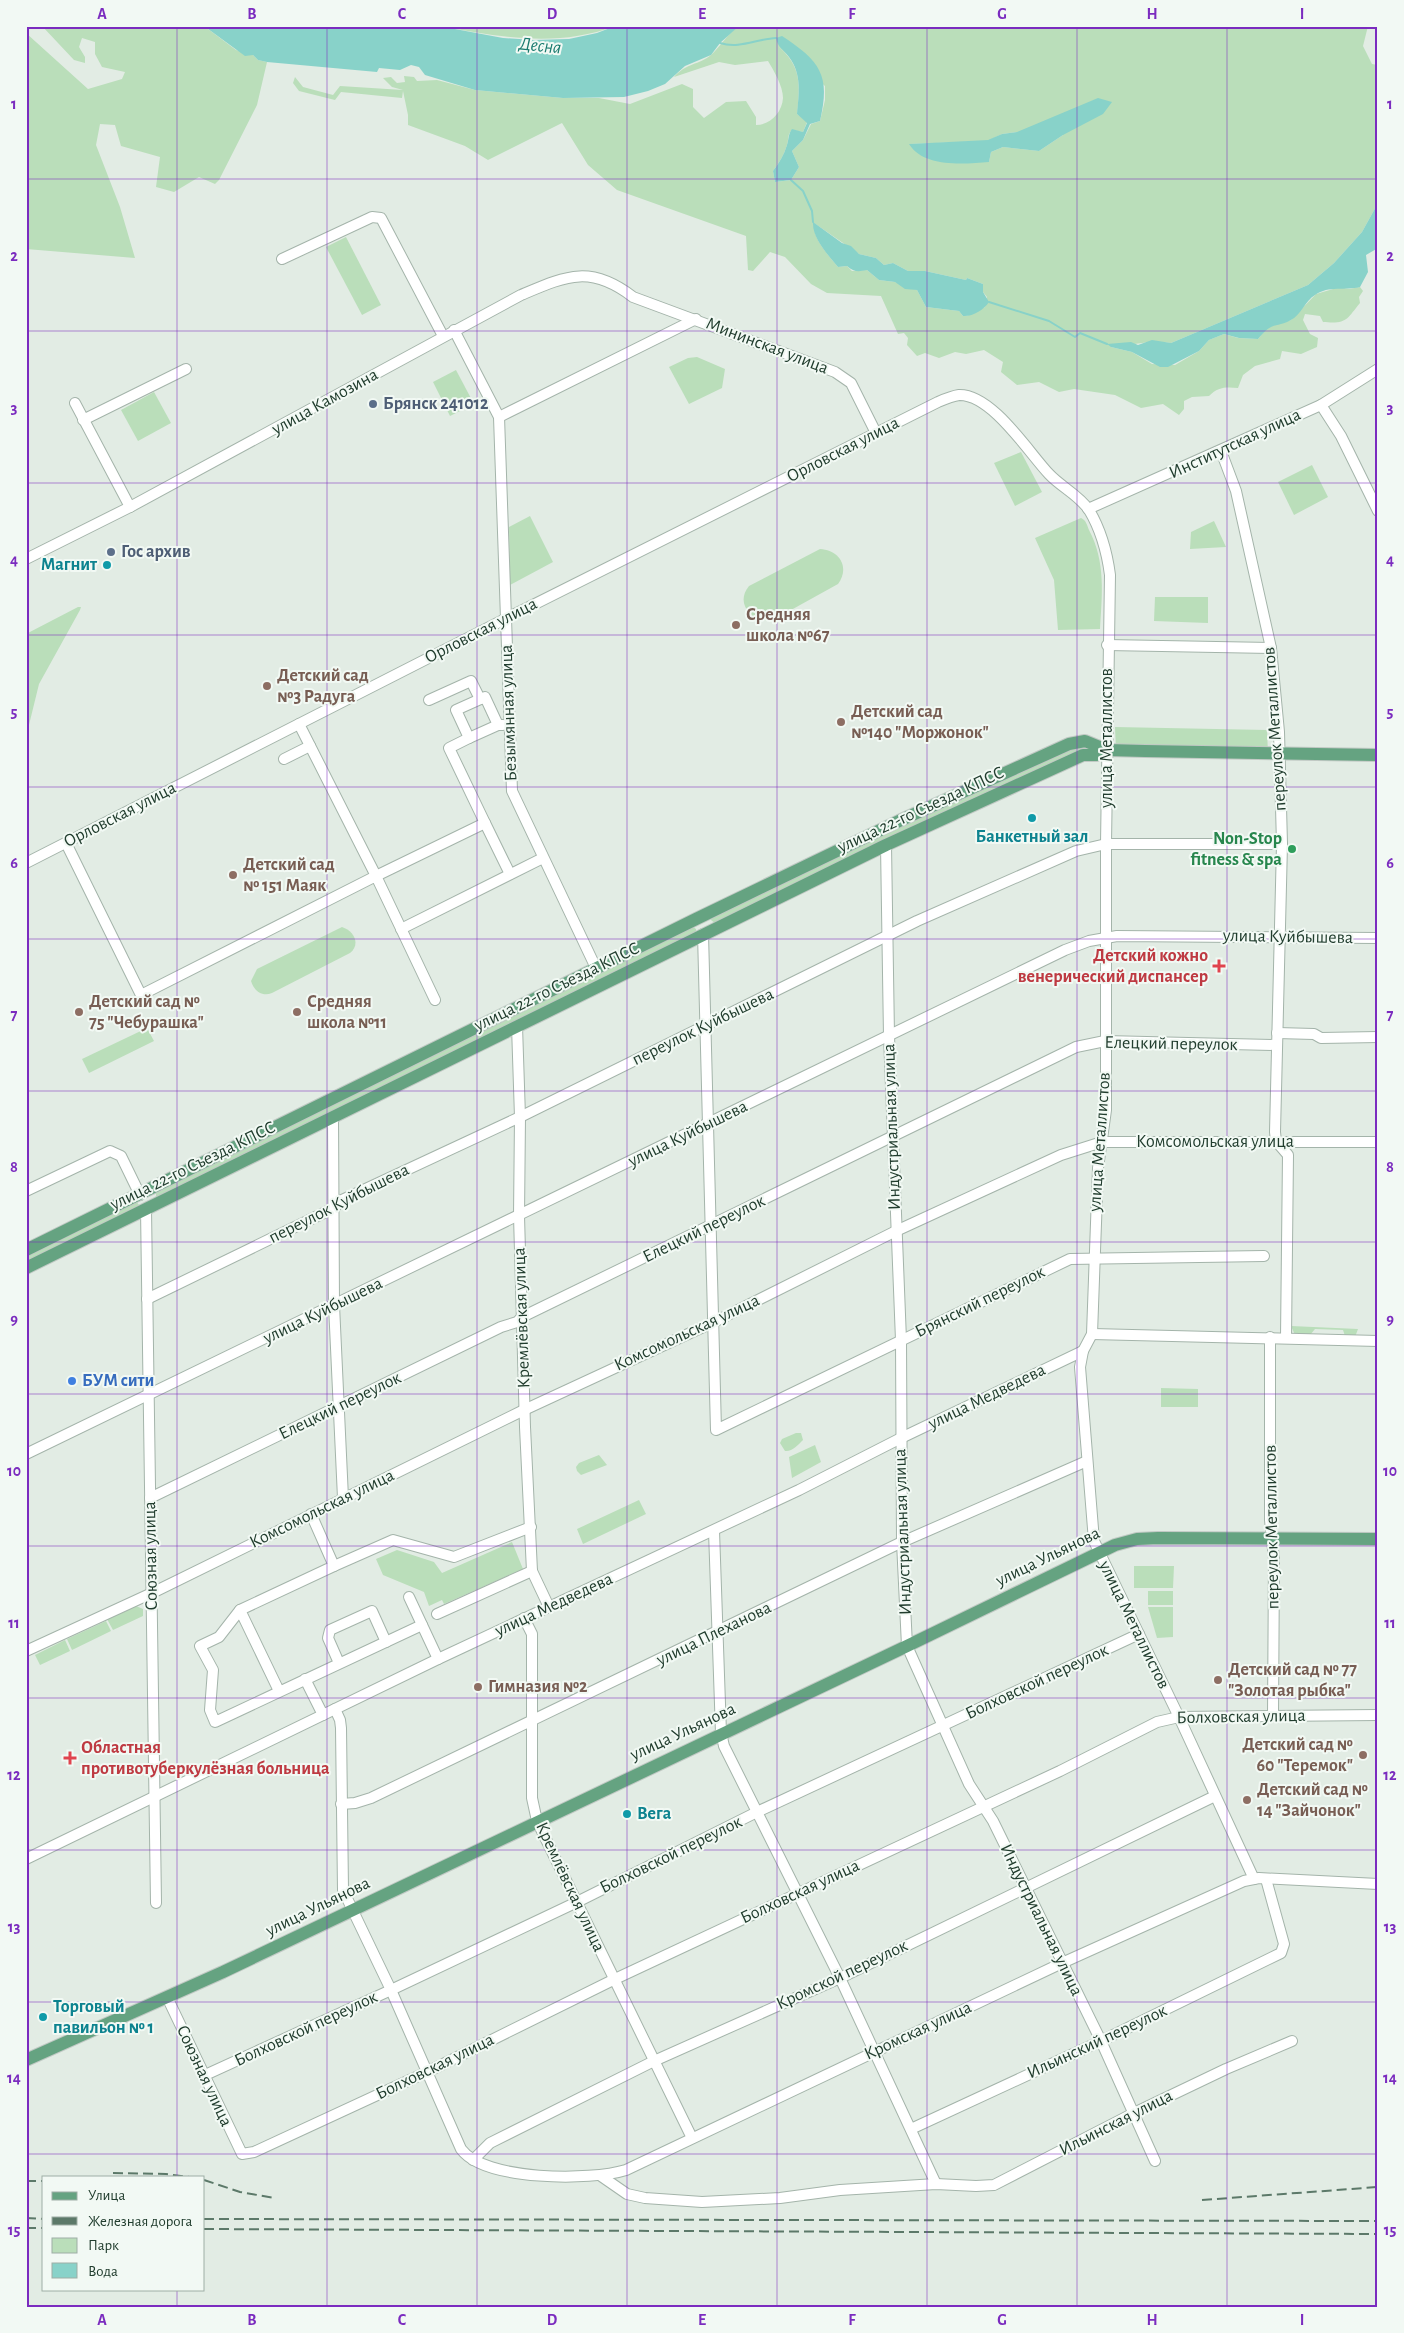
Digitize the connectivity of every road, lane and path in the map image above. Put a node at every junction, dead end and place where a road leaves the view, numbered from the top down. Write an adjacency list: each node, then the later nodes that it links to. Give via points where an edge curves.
1 (282, 259): 5 (street, via 372,217 381,218)
2 (627, 293): 3 (street, Мининская улица); 4 (street, улица Камозина, via 596,276 571,277 521,295)
3 (696, 319): 11 (street); 13 (street, Мининская улица, via 835,372 851,382)
4 (454, 330): 5 (street, улица Камозина); 11 (street, Безымянная улица)
5 (443, 336): 15 (street, улица Камозина)
6 (186, 369): 12 (street)
7 (1378, 369): 10 (street, Институтская улица)
8 (938, 402): 13 (street, Орловская улица); 16 (street, улица Металлистов, via 961,395 979,401 1009,426 1047,472)
9 (75, 403): 12 (street)
10 (1321, 405): 14 (street, Институтская улица); 17 (street, via 1341,436)
11 (499, 418): 19 (street, Безымянная улица)
12 (83, 420): 15 (street)
13 (876, 433): 19 (street, Орловская улица)
14 (1221, 451): 16 (street, Институтская улица); 21 (street, переулок Металлистов, via 1236,491)
15 (130, 507): 18 (street, улица Камозина)
16 (1088, 510): 20 (street, улица Металлистов, via 1101,536 1110,575)
17 (1378, 510)
18 (26, 559)
19 (507, 618): 24 (street, Орловская улица); 26 (street, Безымянная улица)
20 (1107, 645): 21 (street); 29 (street, улица Металлистов)
21 (1271, 648): 30 (street, переулок Металлистов)
22 (429, 700): 23 (street, via 471,681)
23 (480, 700): 25 (street, via 485,697); 27 (street, via 456,710)
24 (299, 724): 28 (street); 34 (street, Орловская улица)
25 (498, 725): 26 (street); 27 (street)
26 (510, 725): 38 (street, Безымянная улица, via 512,791)
27 (469, 738): 33 (street, via 449,748)
28 (310, 746): 32 (street); 41 (street)
29 (1107, 750): 30 (main road, улица 22-го Съезда КПСС); 35 (street, улица Металлистов); 37 (main road, улица 22-го Съезда КПСС, via 1097,755 1082,755); 42 (main road, улица 22-го Съезда КПСС, via 1085,741 1069,744)
30 (1280, 755): 31 (main road, улица 22-го Съезда КПСС); 36 (street, переулок Металлистов)
31 (1378, 755)
32 (284, 759)
33 (485, 823): 40 (street); 41 (street)
34 (66, 842): 39 (street, Орловская улица); 41 (street, via 141,995)
35 (1106, 844): 36 (street, переулок Куйбышева); 45 (street, переулок Куйбышева, via 1076,851); 46 (street, улица Металлистов)
36 (1282, 844): 47 (street, переулок Металлистов)
37 (886, 845): 44 (main road, улица 22-го Съезда КПСС); 45 (street, Индустриальная улица)
38 (543, 858): 40 (street); 49 (street, Безымянная улица)
39 (26, 863)
40 (510, 874): 43 (street)
41 (376, 876): 43 (street)
42 (696, 919): 44 (main road); 49 (main road, улица 22-го Съезда КПСС)
43 (401, 929): 50 (street)
44 (703, 934): 51 (street); 52 (main road, улица 22-го Съезда КПСС)
45 (887, 937): 51 (street, переулок Куйбышева); 54 (street, Индустриальная улица)
46 (1106, 937): 47 (street, улица Куйбышева); 54 (street, улица Куйбышева, via 1066,950); 56 (street, улица Металлистов)
47 (1280, 938): 48 (street, улица Куйбышева); 53 (street, переулок Металлистов)
48 (1378, 938)
49 (596, 968): 66 (main road, улица 22-го Съезда КПСС)
50 (436, 1000)
51 (707, 1024): 59 (street, переулок Куйбышева); 60 (street)
52 (517, 1026): 58 (main road, улица 22-го Съезда КПСС); 59 (street, Кремлёвская улица)
53 (1277, 1033): 55 (street, via 1314,1034 1321,1038); 57 (street, переулок Металлистов)
54 (890, 1036): 60 (street, улица Куйбышева); 61 (street, Индустриальная улица)
55 (1378, 1038)
56 (1105, 1041): 57 (street, Елецкий переулок); 61 (street, Елецкий переулок, via 1070,1050); 63 (street, улица Металлистов, via 1106,1110)
57 (1277, 1046): 62 (street, переулок Металлистов)
58 (333, 1117): 67 (street); 68 (main road, улица 22-го Съезда КПСС)
59 (520, 1117): 67 (street, переулок Куйбышева, via 342,1200); 69 (street, Кремлёвская улица)
60 (707, 1125): 69 (street, улица Куйбышева); 70 (street)
61 (894, 1135): 70 (street, Елецкий переулок); 71 (street, Индустриальная улица)
62 (1276, 1141): 63 (street, Комсомольская улица); 64 (street, Комсомольская улица); 82 (street, via 1288,1155)
63 (1102, 1142): 71 (street, Комсомольская улица, via 1061,1155); 74 (street, улица Металлистов)
64 (1378, 1142)
65 (26, 1191): 66 (street, via 110,1150 121,1156)
66 (140, 1195): 68 (main road); 72 (main road, улица 22-го Съезда КПСС)
67 (334, 1208): 76 (street, переулок Куйбышева); 77 (street)
68 (146, 1209): 75 (main road, улица 22-го Съезда КПСС); 76 (street, Союзная улица)
69 (519, 1216): 77 (street, улица Куйбышева); 78 (street, Кремлёвская улица)
70 (710, 1226): 78 (street, Елецкий переулок); 79 (street)
71 (896, 1231): 79 (street, Комсомольская улица); 83 (street, Индустриальная улица)
72 (26, 1250)
73 (1264, 1256): 74 (street, Брянский переулок)
74 (1093, 1258): 80 (street, улица Металлистов); 83 (street, Брянский переулок, via 1070,1259)
75 (26, 1268)
76 (147, 1299): 86 (street, Союзная улица)
77 (334, 1305): 86 (street, улица Куйбышева); 87 (street)
78 (522, 1317): 87 (street, Елецкий переулок); 88 (street, Кремлёвская улица)
79 (714, 1322): 83 (street, Брянский переулок, via 716,1430); 88 (street, Комсомольская улица)
80 (1092, 1334): 81 (street); 85 (street, улица Металлистов)
81 (1270, 1337): 82 (street); 97 (street, переулок Металлистов)
82 (1286, 1338): 84 (street)
83 (901, 1340): 89 (street, Индустриальная улица)
84 (1378, 1341)
85 (1083, 1351): 89 (street, улица Медведева); 91 (street, улица Металлистов, via 1080,1374)
86 (148, 1396): 90 (street, улица Куйбышева); 92 (street, Союзная улица)
87 (338, 1406): 92 (street, Елецкий переулок); 93 (street)
88 (524, 1410): 93 (street, Комсомольская улица); 95 (street, Кремлёвская улица)
89 (901, 1438): 96 (street, улица Медведева); 99 (street, Индустриальная улица)
90 (26, 1454)
91 (1086, 1461): 99 (street, улица Плеханова); 100 (street, улица Металлистов)
92 (150, 1498): 103 (street, Союзная улица)
93 (343, 1498): 94 (street, Комсомольская улица)
94 (311, 1514): 101 (street); 103 (street, Комсомольская улица)
95 (531, 1527): 101 (street, via 454,1558 393,1540); 102 (street, Кремлёвская улица)
96 (714, 1531): 105 (street, улица Медведева); 110 (street)
97 (1272, 1538): 98 (main road, улица Ульянова); 100 (main road, улица Ульянова, via 1137,1539); 122 (street, переулок Металлистов)
98 (1378, 1540)
99 (902, 1542): 110 (street, улица Плеханова); 113 (street, Индустриальная улица)
100 (1098, 1551): 111 (street, улица Металлистов); 113 (main road, улица Ульянова)
101 (334, 1566): 106 (street)
102 (532, 1570): 105 (street, Кремлёвская улица); 107 (street)
103 (152, 1592): 114 (street, Комсомольская улица); 128 (street, Союзная улица)
104 (408, 1597): 109 (street)
105 (549, 1607): 108 (street, улица Медведева)
106 (240, 1610): 118 (street); 118 (street, via 220,1637 200,1646 213,1670 210,1710 215,1722)
107 (437, 1614)
108 (524, 1618): 115 (street, улица Медведева); 124 (street, Кремлёвская улица, via 532,1634)
109 (422, 1626): 112 (street); 115 (street)
110 (717, 1633): 124 (street, улица Плеханова); 126 (street)
111 (1139, 1634): 123 (street, улица Металлистов); 125 (street, Болховской переулок)
112 (386, 1642): 116 (street); 116 (street, via 372,1611 330,1630 328,1638)
113 (907, 1646): 125 (street, Индустриальная улица); 126 (main road, улица Ульянова)
114 (26, 1651)
115 (438, 1659): 119 (street, улица Медведева)
116 (339, 1663): 117 (street)
117 (305, 1679): 118 (street); 120 (street)
118 (279, 1692)
119 (335, 1709): 120 (street, улица Медведева); 129 (street, via 341,1728)
120 (322, 1715): 128 (street, улица Медведева)
121 (1378, 1715): 122 (street, Болховская улица)
122 (1273, 1716): 123 (street, Болховская улица)
123 (1179, 1717): 127 (street, улица Металлистов); 130 (street, Болховская улица, via 1157,1722)
124 (531, 1721): 129 (street, улица Плеханова, via 362,1802); 132 (street, Кремлёвская улица, via 532,1798)
125 (944, 1726): 130 (street, Индустриальная улица, via 974,1794); 131 (street, Болховской переулок)
126 (721, 1734): 131 (street); 132 (main road, улица Ульянова)
127 (1215, 1796): 134 (street, улица Металлистов); 137 (street, Кромской переулок)
128 (154, 1797): 133 (street, улица Медведева); 139 (street, Союзная улица)
129 (341, 1804): 141 (street, via 343,1890)
130 (984, 1806): 137 (street, Индустриальная улица); 138 (street, Болховская улица)
131 (757, 1812): 138 (street); 140 (street, Болховской переулок)
132 (537, 1820): 140 (street, Кремлёвская улица); 141 (main road, улица Ульянова)
133 (26, 1859)
134 (1254, 1879): 135 (street, Кромская улица); 142 (street, Кромская улица, via 1232,1885)
135 (1266, 1879): 136 (street, Кромская улица); 147 (street, Ильинский переулок, via 1284,1944 1281,1953)
136 (1378, 1884)
137 (1025, 1886): 142 (street, Индустриальная улица); 143 (street, Кромской переулок)
138 (798, 1893): 143 (street); 144 (street, Болховская улица)
139 (156, 1903)
140 (576, 1903): 144 (street, Кремлёвская улица); 145 (street, Болховской переулок)
141 (351, 1910): 145 (street); 146 (main road, улица Ульянова)
142 (1062, 1963): 147 (street, Индустриальная улица); 149 (street, Кромская улица)
143 (840, 1978): 149 (street); 151 (street, Кромской переулок)
144 (614, 1979): 151 (street, Кремлёвская улица); 152 (street, Болховская улица)
145 (391, 1990): 152 (street); 153 (street, Болховской переулок)
146 (167, 1997): 150 (main road, улица Ульянова); 153 (street, Союзная улица)
147 (1101, 2041): 154 (street, Индустриальная улица); 155 (street, Ильинский переулок)
148 (1292, 2041): 154 (street, Ильинская улица)
149 (875, 2051): 155 (street); 156 (street, Кромская улица)
150 (26, 2060)
151 (654, 2061): 156 (street, Кремлёвская улица); 158 (street, Кромской переулок, via 490,2142)
152 (426, 2072): 157 (street, Болховская улица, via 254,2152); 158 (street, Кромская улица, via 463,2152)
153 (203, 2076): 157 (street, Союзная улица)
154 (1134, 2113): 159 (street, Индустриальная улица); 161 (street, Ильинская улица, via 994,2184)
155 (912, 2129): 161 (street)
156 (692, 2138): 160 (street, Кромская улица, via 626,2170)
157 (242, 2154)
158 (473, 2160): 160 (street, Кромская улица, via 520,2174)
159 (1155, 2162)
160 (601, 2176): 161 (street, Ильинская улица, via 627,2194 702,2202)
161 (936, 2184)

